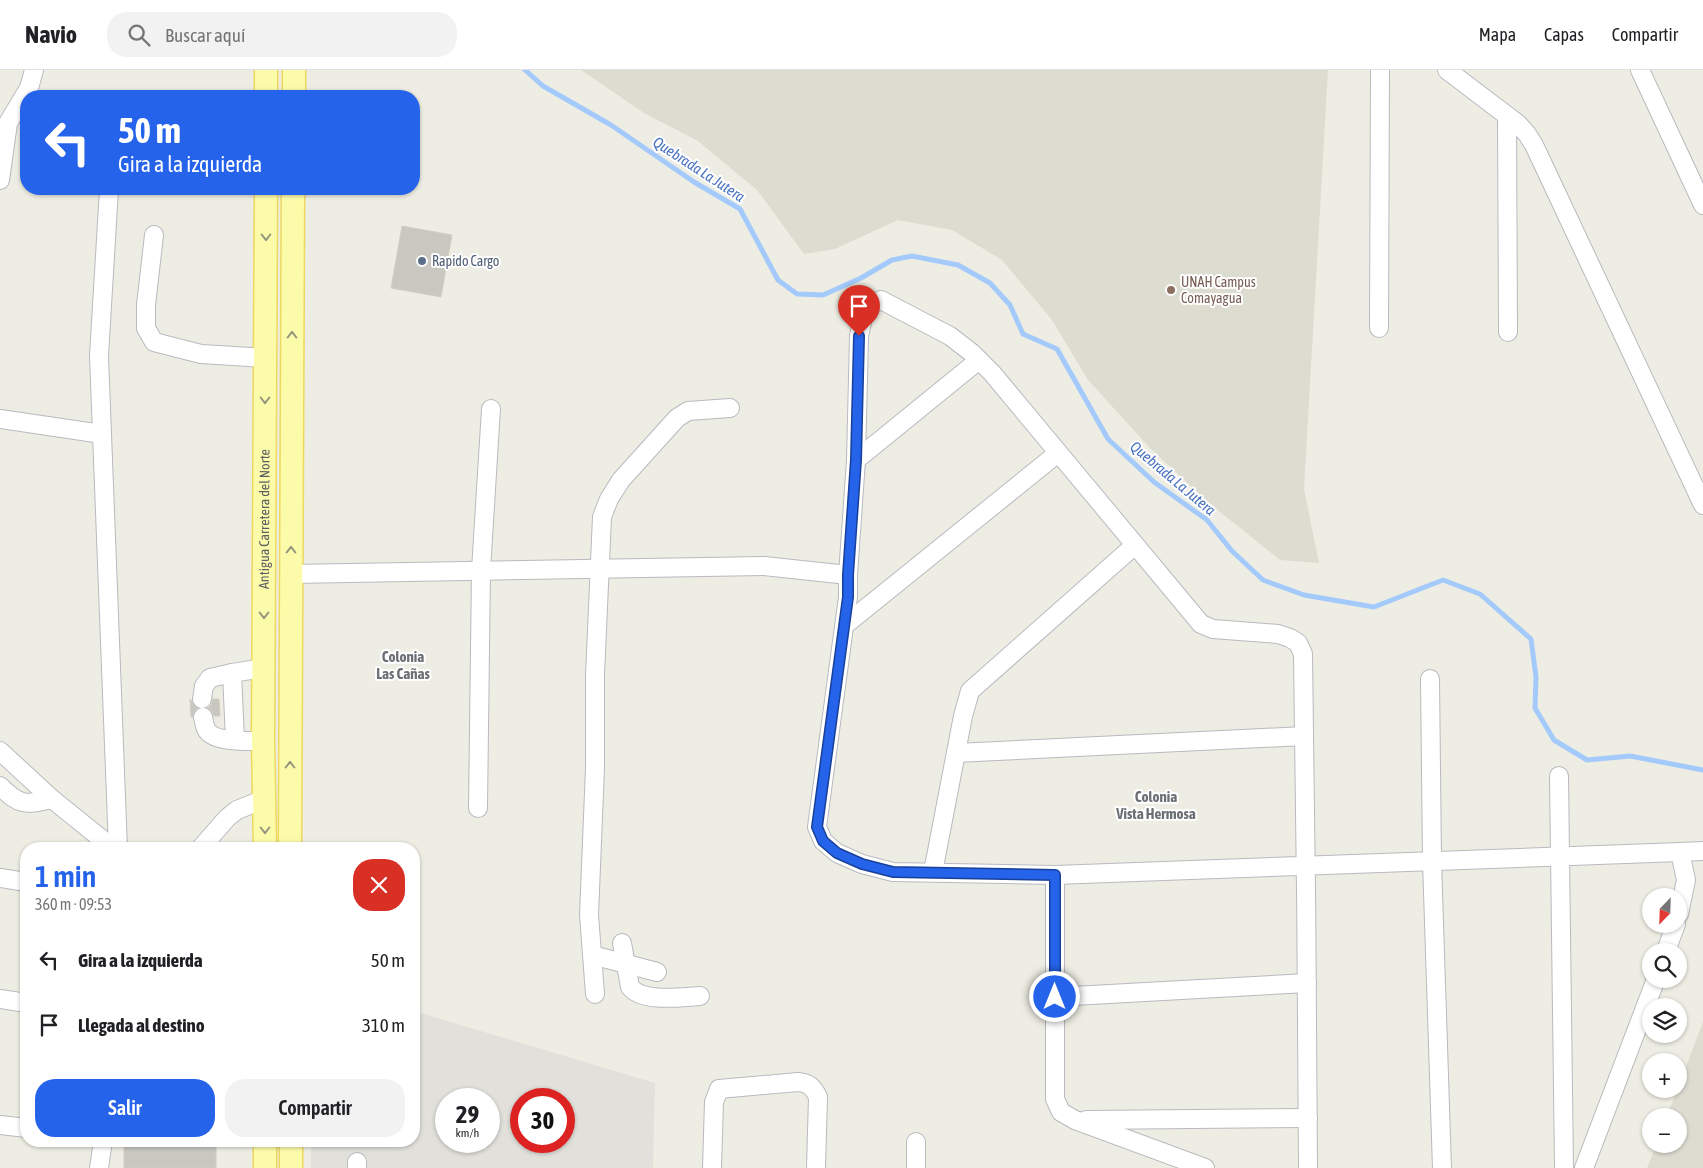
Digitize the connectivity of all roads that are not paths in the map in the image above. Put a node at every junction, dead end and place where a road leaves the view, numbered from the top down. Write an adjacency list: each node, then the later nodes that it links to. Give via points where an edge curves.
1 (34, 70): 7 (street)
2 (266, 70): 8 (main road)
3 (294, 70): 9 (main road)
4 (1380, 70): 18 (street)
5 (1447, 70): 11 (street)
6 (1640, 70): 16 (street)
7 (29, 90)
8 (266, 90)
9 (294, 90)
10 (20, 106): 12 (street, via 8,123)
11 (1507, 116): 19 (street); 28 (street, via 1534,145)
12 (0, 180)
13 (109, 195): 25 (street, via 99,356)
14 (266, 195): 20 (main road, Antigua Carretera del Norte, one-way to 20)
15 (293, 195): 32 (main road, Antigua Carretera del Norte, one-way to 15)
16 (1703, 205)
17 (154, 235): 20 (street, via 146,328 154,342 200,354)
18 (1379, 328)
19 (1508, 332)
20 (266, 358): 35 (main road, Antigua Carretera del Norte, one-way to 35)
21 (979, 360): 26 (street); 27 (street); 27 (street, via 950,336 881,300 870,305 864,313 859,336)
22 (730, 408): 30 (street, via 688,411 676,418 622,480 602,517)
23 (491, 409): 31 (street)
24 (0, 419): 25 (street)
25 (102, 434): 49 (street)
26 (1058, 453): 29 (street); 34 (street)
27 (856, 460): 33 (street)
28 (1703, 504)
29 (1135, 545): 38 (street, via 1201,624 1213,629 1278,634 1298,644 1302,654); 42 (street, via 970,691)
30 (599, 568): 31 (street); 33 (street, via 764,566); 64 (street, via 589,915)
31 (482, 570): 32 (street); 47 (street)
32 (291, 574): 52 (main road, Antigua Carretera del Norte, one-way to 32)
33 (848, 575): 34 (street)
34 (845, 624): 58 (street, via 817,827 823,841 837,853 862,864 893,872)
35 (263, 668): 36 (street); 40 (main road, Antigua Carretera del Norte)
36 (232, 673): 39 (street); 39 (street, via 210,678 204,686 202,708 206,730 213,736)
37 (1430, 679): 56 (street)
38 (1304, 736): 42 (street); 57 (street)
39 (235, 740): 40 (street)
40 (263, 741): 46 (main road, Antigua Carretera del Norte)
41 (0, 751): 45 (street)
42 (956, 753): 58 (street)
43 (1559, 776): 55 (street)
44 (0, 786): 45 (street, via 13,799 23,803)
45 (52, 799): 48 (street)
46 (265, 799): 50 (street, via 237,810); 51 (main road, Antigua Carretera del Norte, one-way to 51)
47 (478, 808)
48 (105, 842)
49 (118, 842)
50 (206, 842)
51 (265, 842)
52 (290, 842)
53 (1703, 851): 54 (street)
54 (1680, 852): 55 (street); 62 (street, via 1686,880)
55 (1560, 857): 56 (street); 91 (street)
56 (1432, 861): 57 (street); 90 (street)
57 (1306, 866): 59 (street); 67 (street)
58 (933, 872): 59 (street)
59 (1055, 875): 71 (street)
60 (0, 878): 61 (street)
61 (20, 881)
62 (1684, 888)
63 (622, 944): 65 (street)
64 (592, 955): 65 (street); 69 (street)
65 (626, 963): 66 (street); 70 (street, via 630,987 634,992 654,997)
66 (657, 972)
67 (1307, 983): 71 (street); 74 (street)
68 (1653, 988): 92 (street)
69 (595, 994)
70 (700, 996)
71 (1055, 997): 75 (street, via 1055,1099 1061,1112)
72 (0, 1000): 73 (street)
73 (20, 1002)
74 (1308, 1118): 75 (street); 89 (street)
75 (1076, 1120): 88 (street)
76 (0, 1125): 77 (street)
77 (20, 1127)
78 (916, 1142): 87 (street)
79 (101, 1147): 82 (street)
80 (265, 1147): 83 (main road)
81 (291, 1147): 84 (main road)
82 (99, 1168)
83 (265, 1168)
84 (291, 1168)
85 (712, 1168): 86 (street, via 714,1102 719,1089 798,1082 807,1083 818,1097)
86 (816, 1168)
87 (916, 1168)
88 (1205, 1168)
89 (1308, 1168)
90 (1442, 1168)
91 (1564, 1168)
92 (1584, 1168)

